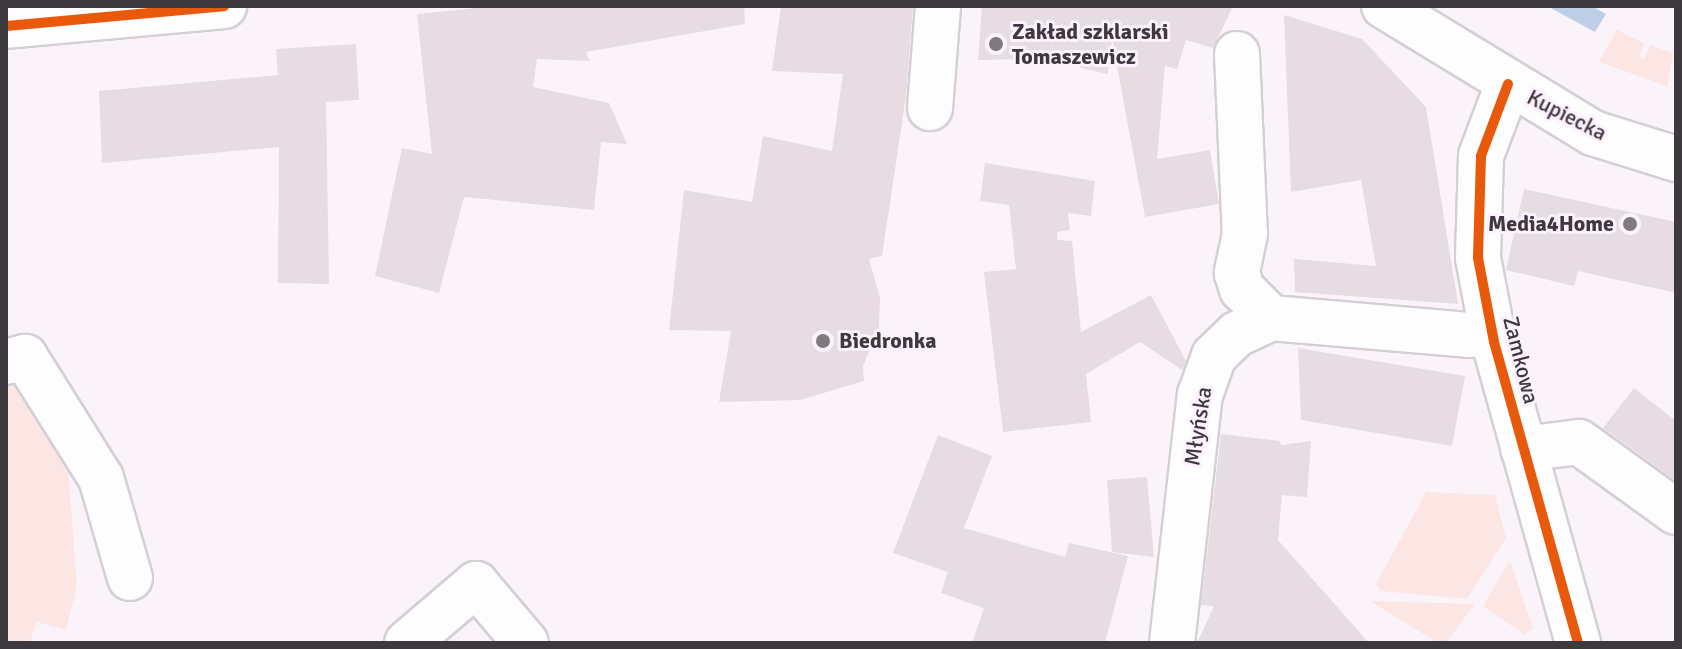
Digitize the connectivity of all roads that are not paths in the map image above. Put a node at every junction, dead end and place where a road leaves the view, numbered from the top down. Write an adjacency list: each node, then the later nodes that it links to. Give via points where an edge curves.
1 (224, 6): 4 (street)
2 (938, 6): 8 (street)
3 (1384, 6): 7 (street, Kupiecka)
4 (127, 11): 5 (street)
5 (6, 26)
6 (1237, 54): 10 (street, via 1245,234 1237,273 1242,289)
7 (1508, 84): 9 (street, Kupiecka, via 1593,133); 11 (street, Zamkowa, via 1481,156 1476,224)
8 (930, 108)
9 (1676, 159)
10 (1271, 318): 11 (street, via 1468,335); 18 (street, Młyńska, via 1237,334 1214,356 1200,395)
11 (1492, 332): 13 (street, Zamkowa)
12 (6, 362): 15 (street, via 25,357 101,478)
13 (1523, 449): 14 (street, via 1579,442); 19 (street, Zamkowa, via 1572,606)
14 (1676, 512)
15 (130, 578)
16 (407, 643): 17 (street, via 476,584)
17 (526, 643)
18 (1172, 643)
19 (1578, 643)

